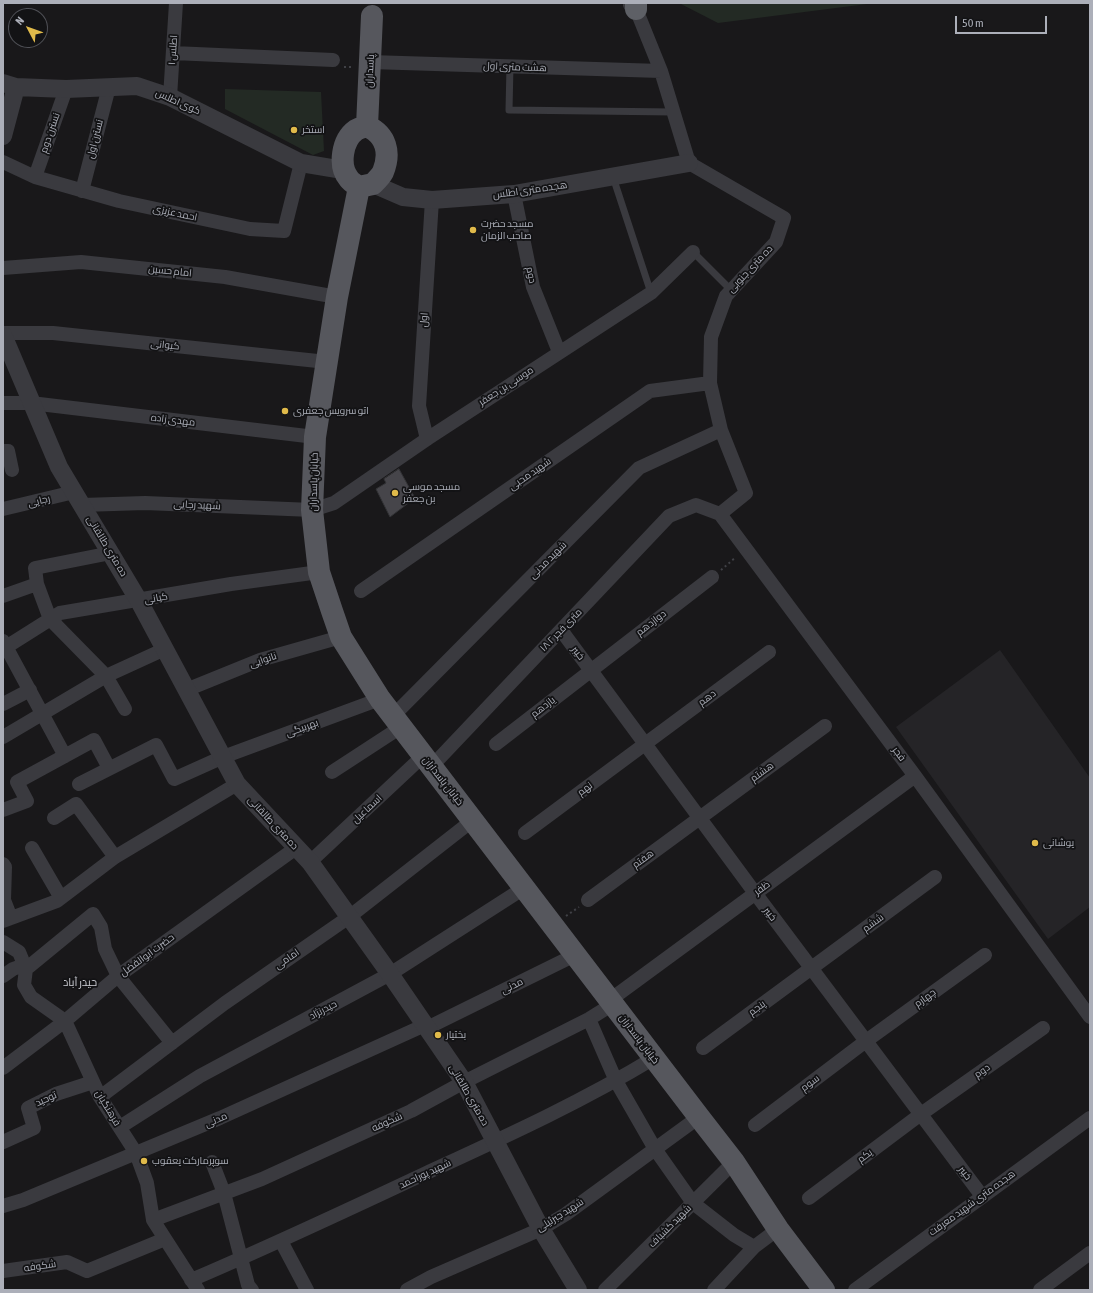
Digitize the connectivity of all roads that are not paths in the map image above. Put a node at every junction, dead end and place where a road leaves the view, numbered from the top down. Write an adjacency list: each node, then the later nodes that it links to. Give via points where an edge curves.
1 (176, 3): 4 (street, اطلس ۱)
2 (633, 5): 8 (street)
3 (372, 7): 6 (main road, پاسداران)
4 (173, 53): 5 (street); 12 (street, اطلس ۱)
5 (333, 60)
6 (370, 65): 7 (street, هشت متری اول); 14 (main road, پاسداران)
7 (510, 66): 8 (street, هشت متری اول); 13 (lane, via 509,110)
8 (661, 71): 13 (street)
9 (10, 85): 11 (street, کوی اطلس); 15 (street)
10 (109, 87): 11 (street, کوی اطلس); 12 (street, کوی اطلس, via 137,86); 23 (street, نسترن اول)
11 (66, 89): 21 (street, نسترن دوم)
12 (170, 96): 17 (street, کوی اطلس)
13 (673, 112): 18 (street)
14 (368, 126): 19 (main road, via 356,129 348,139 343,153); 22 (main road, via 377,131 385,141 387,157 383,173)
15 (3, 136)
16 (3, 162): 21 (street, احمد عزیزی)
17 (301, 163): 19 (street, کوی اطلس); 23 (street, احمد عزیزی, via 284,231 250,229)
18 (688, 164): 20 (street, هجده متری اطلس); 28 (street, ده متری جنوبی, via 784,218 776,242)
19 (343, 170): 22 (main road, via 350,180)
20 (613, 177): 24 (street, هجده متری اطلس); 29 (lane)
21 (35, 178): 23 (street, احمد عزیزی)
22 (366, 186): 25 (street, هجده متری اطلس, via 403,197); 30 (main road, خیابان پاسداران)
23 (82, 191)
24 (514, 194): 25 (street, هجده متری اطلس); 32 (street, دوم, via 533,287)
25 (432, 200): 39 (street, اول, via 419,406)
26 (693, 252): 28 (lane); 29 (street, موسی بن جعفر)
27 (3, 268): 30 (street, امام حسین, via 81,262 225,277)
28 (731, 290): 34 (street, ده متری جنوبی, via 726,296 711,336)
29 (651, 292): 32 (street, موسی بن جعفر)
30 (337, 297): 33 (main road, خیابان پاسداران)
31 (3, 334): 33 (street, کیوانی, via 53,333); 36 (street, ده متری طالقانی)
32 (559, 352): 39 (street, موسی بن جعفر)
33 (326, 362): 38 (main road, خیابان پاسداران)
34 (710, 383): 37 (street, ده متری جنوبی); 50 (street, شهید محبی, via 650,392)
35 (3, 403): 36 (street, مهدی زاده)
36 (31, 403): 38 (street, مهدی زاده); 42 (street, ده متری طالقانی, via 60,467)
37 (721, 430): 45 (street, ده متری جنوبی, via 746,493); 67 (street, شهید مدنی, via 639,468)
38 (315, 437): 44 (main road, خیابان پاسداران)
39 (427, 439): 44 (street, موسی بن جعفر, via 334,503)
40 (3, 451): 41 (street, via 8,451)
41 (12, 470)
42 (78, 499): 43 (street, رجایی); 44 (street, شهید رجایی); 46 (street, ده متری طالقانی)
43 (3, 510)
44 (312, 510): 47 (main road, خیابان پاسداران)
45 (720, 514): 54 (street, ۱۸ متری فجر ۲, via 696,505 669,516); 77 (street, فجر)
46 (111, 553): 49 (street, via 35,568); 52 (street, ده متری طالقانی)
47 (319, 572): 52 (street, کیانی, via 231,584); 55 (main road, خیابان پاسداران)
48 (712, 576): 59 (street, دوازدهم)
49 (37, 584): 51 (street); 53 (street)
50 (361, 591)
51 (3, 596)
52 (139, 601): 53 (street, کیانی, via 60,613); 57 (street, ده متری طالقانی)
53 (50, 619): 56 (street, کیانی); 60 (street)
54 (561, 630): 59 (street, خیبر); 74 (street, ۱۸ متری فجر ۲)
55 (341, 637): 62 (street, نانوایی, via 260,660); 63 (main road, خیابان پاسداران)
56 (4, 645): 61 (street)
57 (165, 649): 60 (street); 62 (street, ده متری طالقانی)
58 (769, 652): 71 (street, دهم)
59 (590, 670): 70 (street, یازدهم); 71 (street, خیبر)
60 (106, 676): 65 (street); 66 (street)
61 (30, 690): 64 (street); 66 (street)
62 (186, 690): 73 (street, ده متری طالقانی)
63 (380, 699): 67 (main road, خیابان پاسداران); 73 (street, بهربیگی)
64 (3, 704)
65 (125, 709)
66 (43, 714): 69 (street); 72 (street)
67 (397, 721): 74 (main road, خیابان پاسداران); 76 (street, شهید مدنی)
68 (825, 726): 82 (street, هشتم)
69 (3, 737)
70 (496, 744)
71 (645, 744): 82 (street, خیبر); 84 (street, نهم)
72 (65, 756): 75 (street, via 94,740); 80 (street, via 17,782 27,801)
73 (223, 757): 75 (street, بهربیگی, via 174,779 156,745); 79 (street, ده متری طالقانی)
74 (428, 761): 83 (main road, خیابان پاسداران); 88 (street, اسماعیل)
75 (109, 768): 78 (street)
76 (332, 772)
77 (915, 776): 92 (street, ظفر); 106 (street, فجر)
78 (79, 784)
79 (237, 784): 86 (street, ده متری طالقانی); 87 (street)
80 (3, 810)
81 (54, 818): 87 (street, via 76,804)
82 (699, 818): 92 (street, خیبر); 94 (street, هفتم)
83 (473, 820): 91 (main road, خیابان پاسداران); 95 (street, امامی)
84 (525, 833)
85 (32, 848): 93 (street)
86 (296, 848): 88 (street, ده متری طالقانی); 104 (street, حضرت ابوالفضل)
87 (115, 857): 93 (street)
88 (310, 862): 95 (street, ده متری طالقانی)
89 (3, 864): 96 (street)
90 (935, 877): 101 (street, ششم)
91 (524, 888): 98 (main road, خیابان پاسداران); 102 (street, حیدرنژاد)
92 (755, 893): 101 (street, خیبر); 105 (street, ظفر)
93 (61, 898): 96 (street)
94 (588, 900)
95 (349, 917): 102 (street, ده متری طالقانی); 112 (street, امامی)
96 (7, 919)
97 (3, 942): 100 (street, via 19,952)
98 (575, 955): 105 (main road, خیابان پاسداران); 109 (street, مدنی)
99 (984, 955): 111 (street, چهارم)
100 (25, 967): 103 (street, via 14,969); 104 (street, via 93,914 101,927 105,949); 108 (street, فرهنگیان, via 24,985 31,997)
101 (811, 968): 111 (street, خیبر); 113 (street, پنجم)
102 (390, 974): 109 (street, ده متری طالقانی); 124 (street, حیدرنژاد, via 200,1076)
103 (3, 976)
104 (118, 976): 108 (street, حضرت ابوالفضل); 112 (street)
105 (611, 1002): 107 (street, شکوفه); 114 (main road, خیابان پاسداران)
106 (1090, 1017)
107 (589, 1020): 116 (street); 118 (street, شکوفه)
108 (65, 1022): 115 (street, حضرت ابوالفضل); 117 (street, فرهنگیان)
109 (426, 1027): 118 (street, ده متری طالقانی); 128 (street, مدنی)
110 (1043, 1028): 120 (street, دوم)
111 (866, 1041): 120 (street, خیبر); 123 (street, سوم)
112 (172, 1043): 119 (street, امامی)
113 (703, 1048)
114 (654, 1058): 116 (street, شهید پوراحمد); 121 (main road, خیابان پاسداران)
115 (3, 1068)
116 (616, 1081): 125 (street, شهید پوراحمد); 127 (street)
117 (93, 1082): 119 (street, فرهنگیان); 126 (street, توحید, via 56,1094 28,1108 34,1128)
118 (464, 1082): 125 (street, ده متری طالقانی); 131 (street, شکوفه, via 404,1114 262,1179)
119 (100, 1097): 124 (street, فرهنگیان)
120 (921, 1114): 132 (street, خیبر); 133 (street, یکم)
121 (698, 1117): 127 (street, شهید جبرئیلی); 130 (main road, خیابان پاسداران)
122 (1090, 1118): 132 (street, هجده متری شهید معرفت)
123 (755, 1124)
124 (120, 1127): 128 (street, فرهنگیان)
125 (495, 1141): 137 (street, ده متری طالقانی); 140 (street, شهید پوراحمد)
126 (3, 1142)
127 (655, 1149): 134 (street); 137 (street, شهید جبرئیلی, via 566,1214)
128 (136, 1153): 135 (street, مدنی); 136 (street, فرهنگیان, via 147,1183)
129 (212, 1162): 131 (street)
130 (734, 1162): 134 (street, شهید کشباف); 138 (main road, خیابان پاسداران)
131 (224, 1193): 136 (street, شکوفه); 143 (street)
132 (982, 1196): 153 (street, هجده متری شهید معرفت)
133 (809, 1198)
134 (693, 1203): 141 (street, via 734,1236); 150 (street, شهید کشباف)
135 (3, 1206)
136 (153, 1220): 139 (street, فرهنگیان)
137 (541, 1229): 148 (street, شهید جبرئیلی, via 431,1277); 149 (street, ده متری طالقانی)
138 (778, 1229): 141 (street); 152 (main road, خیابان پاسداران)
139 (164, 1239): 144 (street, شکوفه, via 87,1271 67,1262); 145 (street, فرهنگیان)
140 (281, 1240): 143 (street, شهید پوراحمد); 147 (street)
141 (754, 1247): 151 (street)
142 (1090, 1253): 154 (street)
143 (242, 1259): 145 (street, شهید پوراحمد); 146 (street, via 248,1285)
144 (3, 1271)
145 (195, 1285)
146 (252, 1290)
147 (307, 1290)
148 (408, 1290)
149 (578, 1290)
150 (605, 1290)
151 (714, 1290)
152 (824, 1290)
153 (855, 1290)
154 (1040, 1290)

